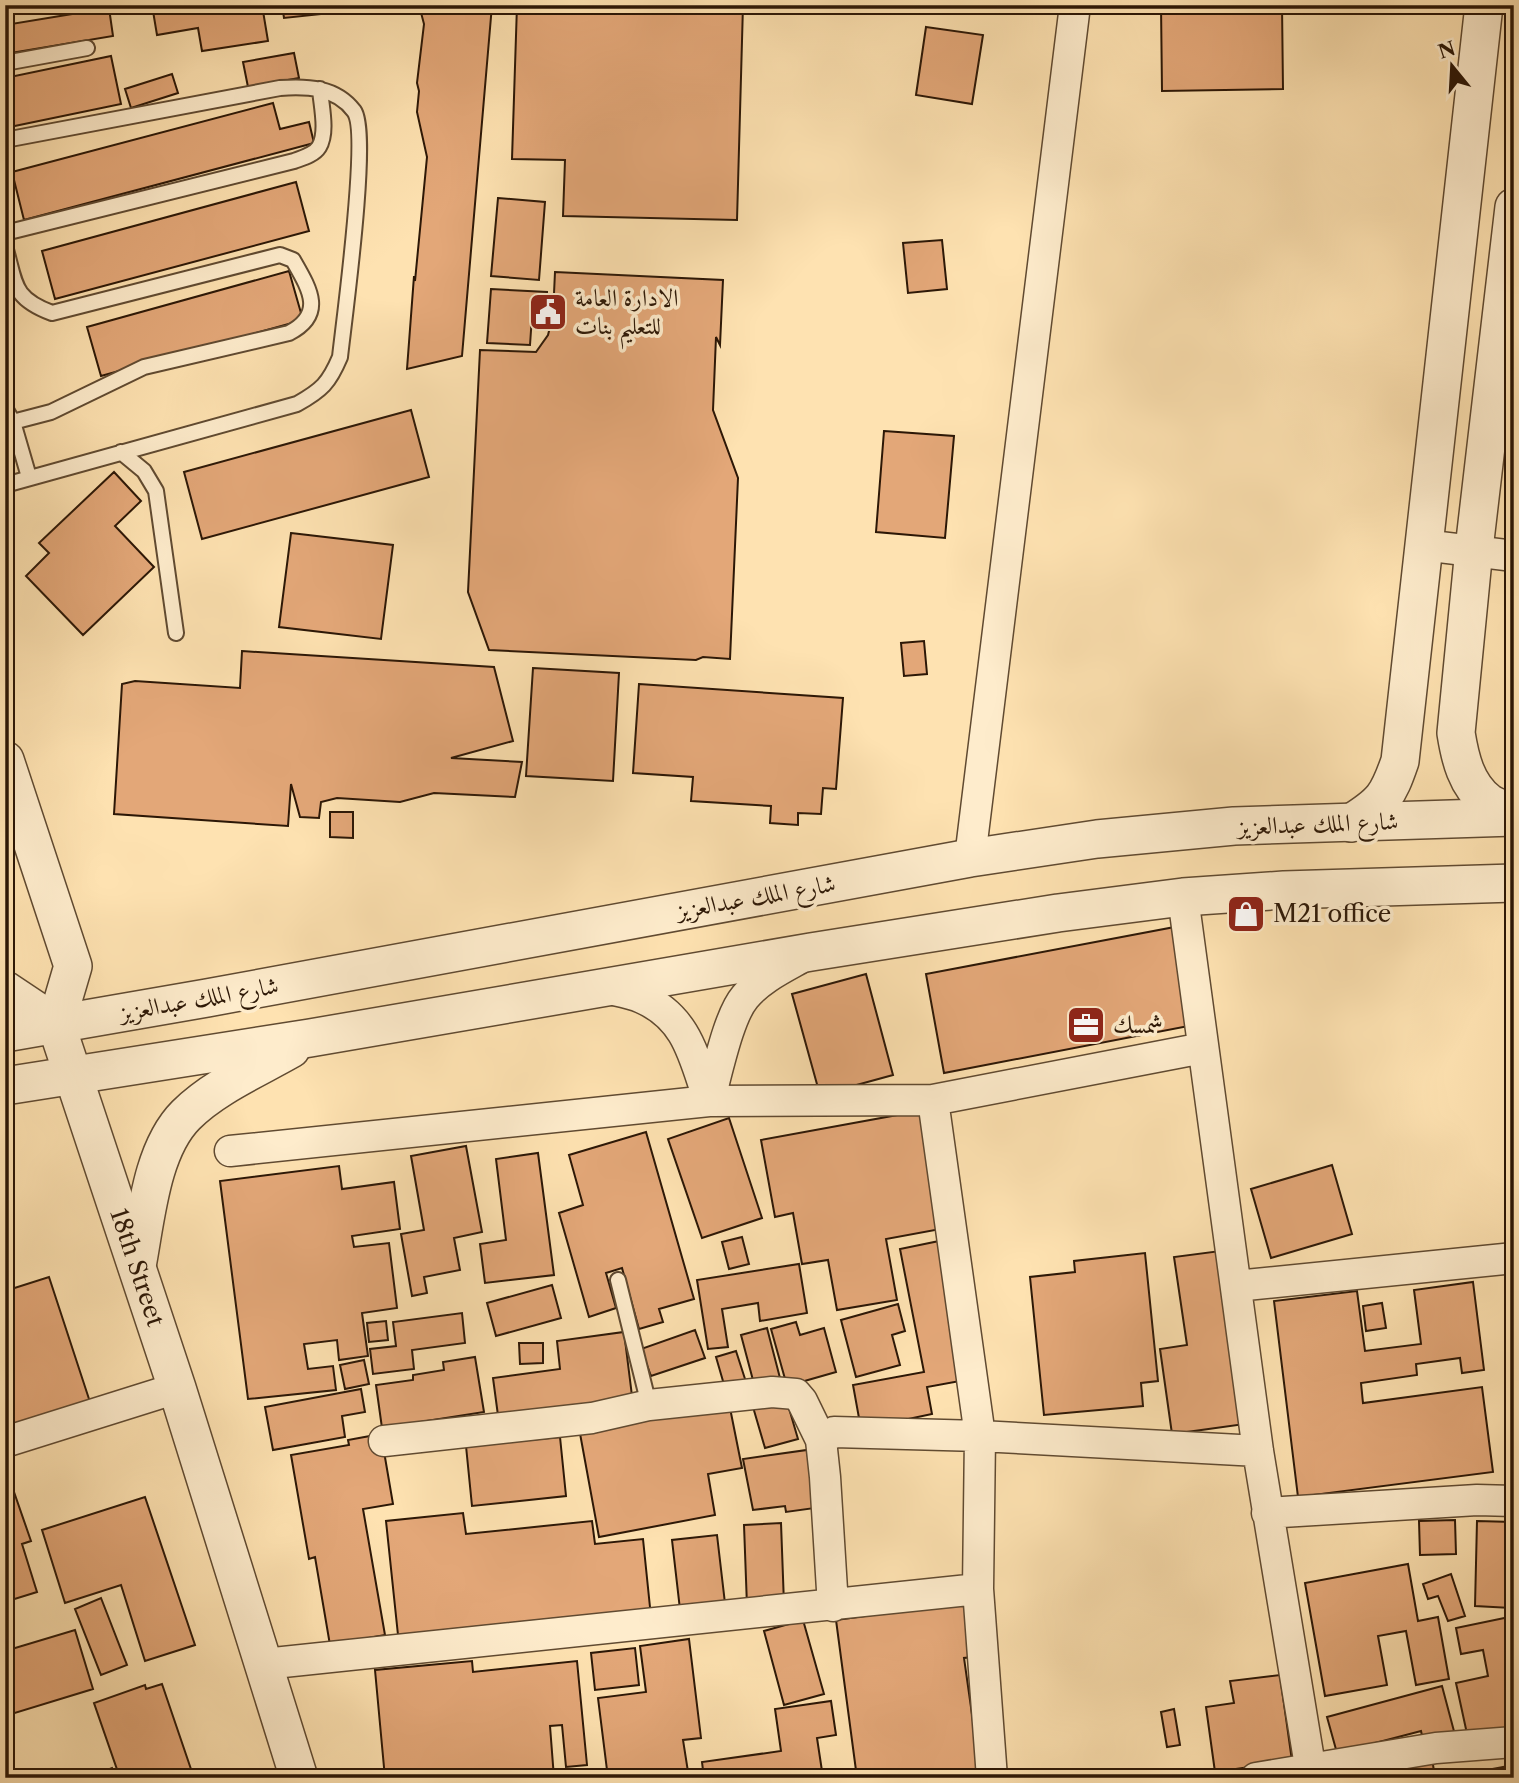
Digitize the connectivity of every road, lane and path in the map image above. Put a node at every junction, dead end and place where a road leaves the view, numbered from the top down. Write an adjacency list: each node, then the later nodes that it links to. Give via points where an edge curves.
1 (1075, 5): 22 (street)
2 (1484, 5): 15 (street)
3 (87, 48): 4 (lane)
4 (5, 63)
5 (320, 89): 6 (lane, via 280,88); 8 (lane, via 323,134 312,154); 12 (lane, via 345,103 359,122 358,180 340,357 330,379 297,404)
6 (5, 140)
7 (1514, 207): 16 (street)
8 (5, 233)
9 (5, 246): 11 (lane, via 18,293 33,306 52,313 280,255 293,260 313,306 307,321 289,333 144,367 71,404)
10 (5, 408): 11 (lane)
11 (9, 423): 13 (lane)
12 (121, 452): 13 (lane); 18 (lane, via 144,471 156,491)
13 (29, 477): 14 (lane)
14 (5, 485)
15 (1423, 545): 16 (street); 21 (street, via 1400,761 1390,791 1373,810)
16 (1474, 549): 17 (street); 20 (street, via 1456,733 1461,762 1471,782 1488,802)
17 (1514, 556)
18 (176, 633)
19 (5, 760): 28 (street, via 73,966)
20 (1514, 815): 21 (street, شارع الملك عبدالعزيز)
21 (1351, 823): 22 (street, شارع الملك عبدالعزيز, via 1193,830)
22 (970, 858): 28 (street, شارع الملك عبدالعزيز)
23 (1514, 883): 24 (street)
24 (1183, 897): 25 (street); 31 (street)
25 (811, 952): 26 (street); 35 (street, via 763,981 736,1007)
26 (604, 988): 30 (street); 35 (street, via 641,998 677,1021)
27 (5, 990): 28 (street)
28 (55, 1024): 29 (street, شارع الملك عبدالعزيز); 32 (street, 18th Street)
29 (5, 1033)
30 (310, 1038): 32 (street); 38 (street, via 186,1115 168,1140 156,1171)
31 (1203, 1048): 34 (street); 40 (street)
32 (73, 1075): 33 (street); 38 (street, 18th Street)
33 (5, 1086)
34 (933, 1100): 35 (street); 43 (street)
35 (709, 1101): 36 (street)
36 (230, 1151)
37 (1514, 1258): 40 (street)
38 (137, 1267): 41 (street, 18th Street)
39 (618, 1280): 42 (lane)
40 (1236, 1286): 47 (street)
41 (177, 1388): 46 (street); 52 (street, 18th Street)
42 (649, 1405): 44 (street, via 772,1392 796,1394); 45 (street, via 592,1418)
43 (980, 1436): 44 (street, via 834,1432); 47 (street); 50 (street)
44 (821, 1440): 51 (street)
45 (384, 1441)
46 (5, 1442)
47 (1258, 1451): 49 (street)
48 (1514, 1501): 49 (street)
49 (1267, 1513): 54 (street)
50 (978, 1590): 51 (street); 56 (street)
51 (833, 1606): 52 (street)
52 (264, 1664): 55 (street, 18th Street)
53 (1514, 1742): 54 (street, via 1436,1748)
54 (1312, 1774): 57 (street)
55 (299, 1778)
56 (992, 1778)
57 (1256, 1778)

